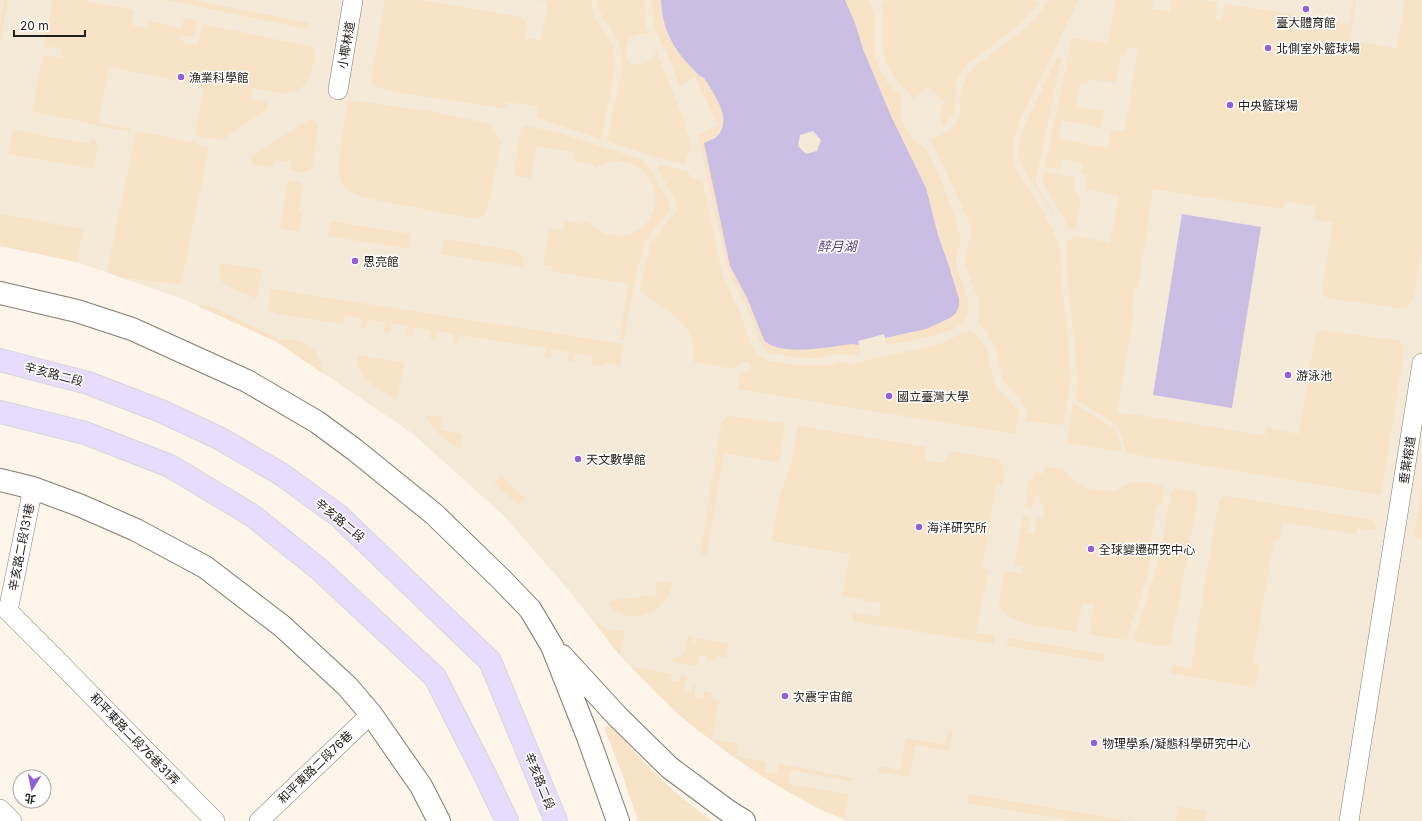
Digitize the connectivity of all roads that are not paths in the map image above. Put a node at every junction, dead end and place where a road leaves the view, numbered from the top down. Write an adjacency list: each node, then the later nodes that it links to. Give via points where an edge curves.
1 (353, 0): 2 (street, 小椰林道)
2 (338, 90)
3 (0, 293): 9 (main road, via 78,311 132,329 247,381 317,422 356,450 434,514 530,610)
4 (0, 360): 18 (main road, 辛亥路二段, via 88,383 219,438 281,474 339,516 490,661)
5 (1422, 363): 21 (street, 垂葉榕道)
6 (0, 412): 17 (main road, via 85,433 170,466 253,516 320,570 435,677)
7 (0, 480): 8 (main road)
8 (33, 488): 10 (street, 辛亥路二段131巷, via 8,611); 11 (main road, via 136,530 204,567 282,626 347,686)
9 (552, 646): 19 (main road); 20 (main road, via 670,768)
10 (55, 658): 14 (street, 和平東路二段76巷31弄)
11 (371, 714): 15 (street, 和平東路二段76巷); 16 (main road, via 421,786)
12 (0, 809): 13 (street)
13 (12, 821)
14 (215, 821)
15 (259, 821)
16 (439, 821)
17 (507, 821)
18 (556, 821)
19 (618, 821)
20 (744, 821)
21 (1349, 821)

